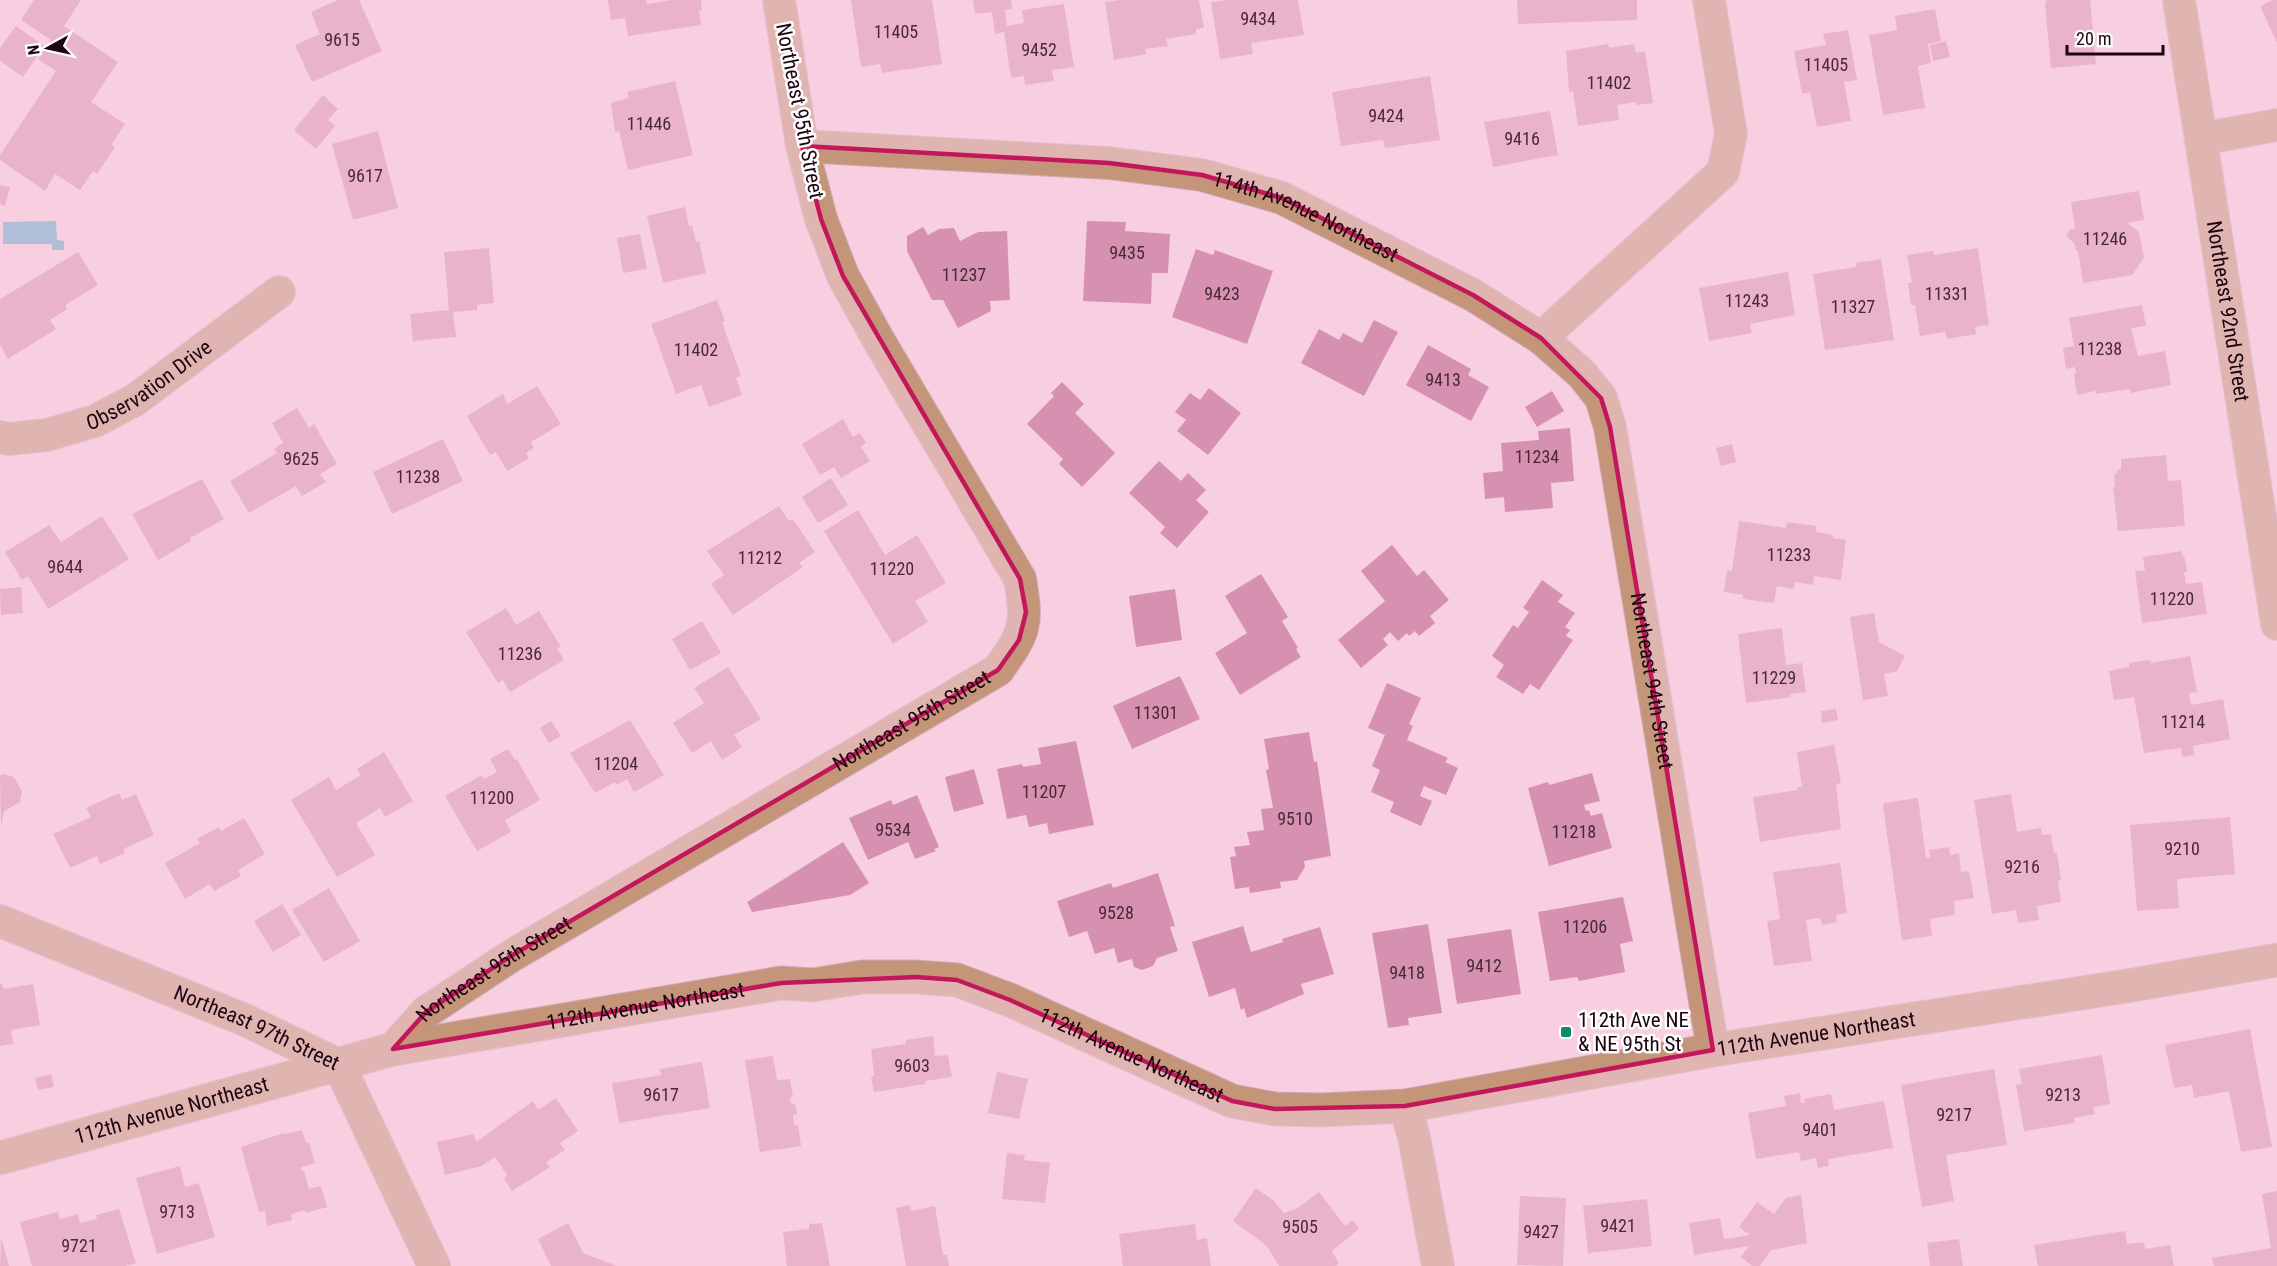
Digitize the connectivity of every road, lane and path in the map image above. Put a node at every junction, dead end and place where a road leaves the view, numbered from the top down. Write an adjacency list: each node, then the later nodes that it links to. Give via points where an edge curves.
1 (779, 0): 6 (street, Northeast 95th Street)
2 (1709, 0): 8 (street, via 1731,134 1723,172)
3 (2179, 0): 5 (street, Northeast 92nd Street)
4 (2277, 125): 5 (street)
5 (2201, 139): 10 (street, Northeast 92nd Street)
6 (802, 146): 8 (street, 114th Avenue Northeast, via 1109,163 1202,175 1282,198 1473,295); 13 (street, Northeast 95th Street, via 821,219 843,276 1020,579 1026,612 1019,640 998,669 511,956 426,1012)
7 (279, 292): 9 (street, Observation Drive, via 135,400 95,421 47,435)
8 (1541, 338): 14 (street, Northeast 94th Street, via 1582,374 1600,398 1610,427)
9 (0, 437)
10 (2277, 624)
11 (0, 921): 15 (street, Northeast 97th Street, via 245,1020)
12 (2277, 960): 14 (street, 112th Avenue Northeast)
13 (393, 1049): 15 (street, 112th Avenue Northeast); 16 (street, 112th Avenue Northeast, via 781,983 813,985 862,977 916,977 957,980 1010,1000 1232,1101 1275,1109)
14 (1713, 1050): 16 (street, 112th Avenue Northeast)
15 (339, 1065): 17 (street, 112th Avenue Northeast); 18 (street, Northeast 97th Street)
16 (1405, 1106): 19 (street)
17 (0, 1158)
18 (434, 1266)
19 (1438, 1266)

